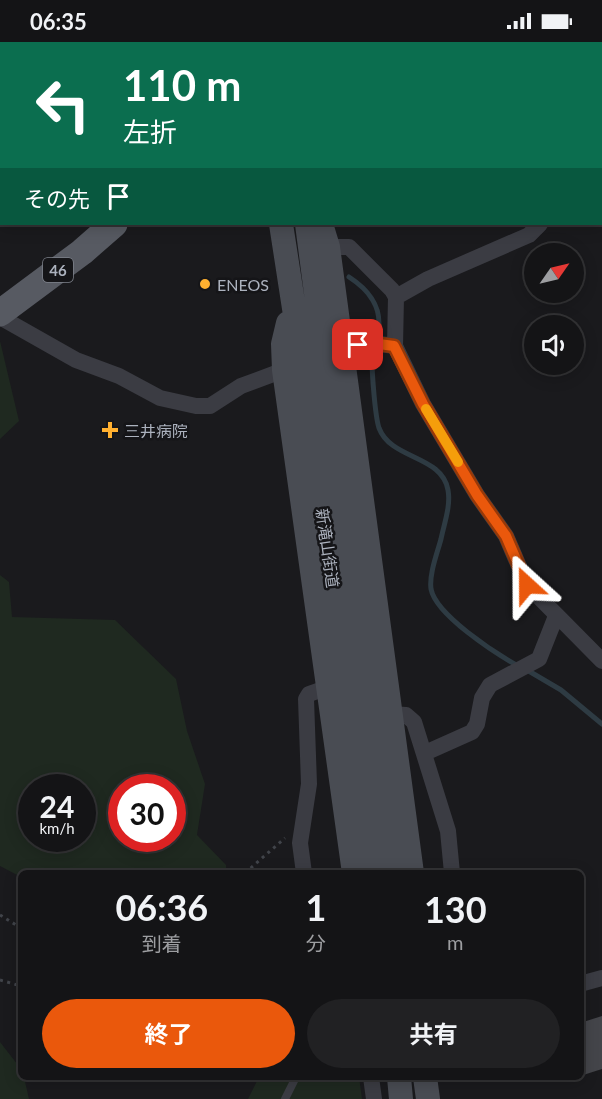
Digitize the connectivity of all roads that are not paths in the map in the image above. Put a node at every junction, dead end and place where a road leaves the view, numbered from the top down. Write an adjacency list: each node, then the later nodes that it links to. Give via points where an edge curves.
1 (113, 225): 9 (main road, 46)
2 (281, 225): 8 (main road, 新滝山街道)
3 (307, 225): 21 (main road, 新滝山街道)
4 (321, 225): 6 (main road)
5 (539, 225): 7 (street, via 529,235)
6 (328, 247): 7 (street, via 350,247); 11 (main road)
7 (396, 297): 10 (street)
8 (292, 308): 12 (main road, via 283,344); 20 (main road, 新滝山街道, via 308,399)
9 (0, 315): 12 (street, via 76,360 172,402 210,406 241,386)
10 (384, 345): 11 (street); 13 (street, via 506,536 527,585)
11 (341, 347): 16 (main road)
12 (284, 370): 15 (main road)
13 (556, 615): 14 (street); 17 (street, via 543,654 485,690 472,732)
14 (602, 661)
15 (326, 688): 18 (street, via 306,699 309,762 300,843); 19 (main road)
16 (390, 714): 17 (street, via 412,717); 22 (main road)
17 (425, 753): 23 (street, via 448,831)
18 (304, 870)
19 (354, 870)
20 (371, 870)
21 (395, 870)
22 (412, 870)
23 (452, 870)
24 (602, 978): 25 (street)
25 (584, 983)
26 (294, 1080): 30 (lane)
27 (371, 1080): 31 (street)
28 (399, 1080): 32 (main road)
29 (425, 1080): 33 (main road)
30 (285, 1099)
31 (374, 1099)
32 (401, 1099)
33 (428, 1099)

